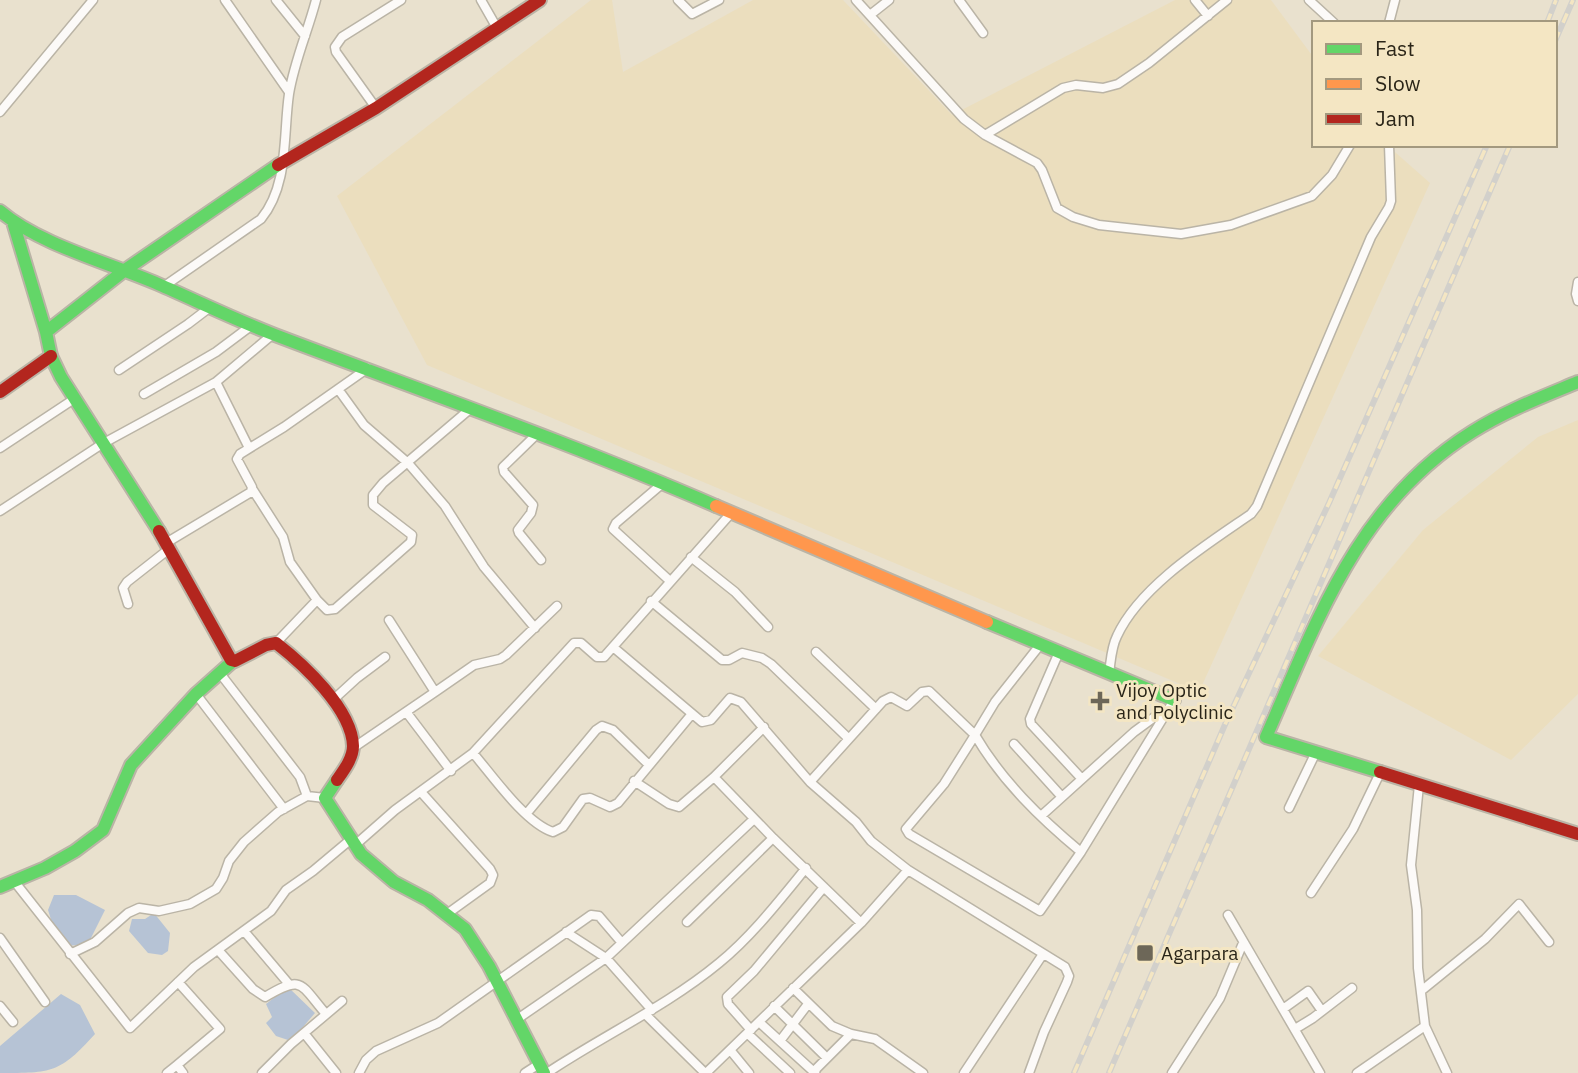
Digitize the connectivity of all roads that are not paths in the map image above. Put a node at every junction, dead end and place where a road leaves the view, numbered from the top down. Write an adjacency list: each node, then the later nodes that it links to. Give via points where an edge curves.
1 (93, 0): 26 (street)
2 (225, 0): 24 (street)
3 (276, 0): 23 (street)
4 (316, 0): 23 (street)
5 (401, 0): 25 (street, via 342,37 335,47)
6 (481, 0): 21 (street)
7 (540, 0): 21 (street)
8 (678, 0): 9 (street, via 692,13)
9 (719, 0)
10 (856, 0): 17 (street)
11 (889, 0): 17 (street)
12 (959, 0): 22 (street)
13 (1195, 0): 18 (street)
14 (1227, 0): 18 (street)
15 (1309, 0): 19 (street)
16 (1395, 0): 20 (street)
17 (870, 15): 27 (street, via 964,119)
18 (1208, 16): 27 (street, via 1118,84 1063,88)
19 (1332, 21)
20 (1390, 21)
21 (497, 28): 25 (street)
22 (983, 33)
23 (305, 36): 24 (street)
24 (289, 92): 30 (street)
25 (376, 108): 30 (street)
26 (0, 112)
27 (985, 135): 28 (street, via 1037,163 1057,208 1065,213 1099,225 1181,234 1231,225 1312,196)
28 (1349, 147)
29 (1389, 147): 79 (street, via 1389,207 1371,237 1257,506 1146,596 1118,634)
30 (283, 162): 33 (street); 35 (street, via 275,195 261,219)
31 (0, 211): 32 (street)
32 (13, 222): 33 (street); 39 (street)
33 (125, 270): 35 (street); 39 (street)
34 (1578, 282): 36 (street)
35 (163, 287): 37 (street)
36 (1578, 301)
37 (209, 308): 38 (street); 43 (street)
38 (252, 325): 40 (street); 48 (street)
39 (46, 332): 41 (street)
40 (273, 334): 42 (street); 44 (street)
41 (51, 356): 47 (street); 49 (street)
42 (368, 368): 46 (street); 50 (street)
43 (119, 370)
44 (216, 382): 52 (street); 54 (street)
45 (1578, 382): 92 (street, via 1474,431 1451,447 1390,501 1362,540 1328,601 1266,737)
46 (338, 388): 54 (street); 55 (street, via 356,416)
47 (0, 392)
48 (144, 394)
49 (74, 399): 52 (street); 53 (street)
50 (470, 409): 51 (street); 55 (street)
51 (537, 434): 56 (street); 62 (street, via 503,467 533,505 519,533)
52 (102, 444): 58 (street); 60 (street)
53 (0, 447)
54 (249, 447): 57 (street, via 237,459)
55 (408, 463): 64 (street, via 383,483 371,500 412,535 411,542 335,609 327,610); 70 (street)
56 (663, 483): 59 (street); 63 (street, via 613,529)
57 (253, 490): 60 (street); 64 (street, via 282,537 289,562)
58 (0, 511)
59 (732, 512): 61 (street); 72 (street)
60 (167, 546): 66 (street, via 127,582); 77 (street)
61 (691, 557): 63 (street); 69 (street, via 735,592)
62 (541, 560)
63 (670, 581): 65 (street)
64 (317, 600): 71 (street)
65 (651, 601): 73 (street); 89 (street, via 722,660 742,653 766,660)
66 (128, 604)
67 (557, 606): 70 (street)
68 (389, 620): 80 (street)
69 (768, 627)
70 (535, 628): 80 (street, via 500,659 474,665)
71 (276, 643): 77 (street); 82 (street)
72 (1040, 645): 75 (street); 88 (street)
73 (613, 647): 86 (street); 93 (street, via 601,657 574,643)
74 (816, 652): 84 (street)
75 (1059, 652): 79 (street); 98 (street, via 1030,719)
76 (384, 657): 82 (street)
77 (233, 661): 78 (street)
78 (219, 673): 81 (street); 103 (street, via 300,778)
79 (1109, 673): 83 (street)
80 (435, 692): 85 (street)
81 (196, 694): 107 (street); 117 (street, via 131,765 103,830 65,857)
82 (333, 700): 91 (street)
83 (1170, 704): 98 (street); 114 (street)
84 (876, 709): 88 (street, via 891,697 907,706 929,691); 89 (street)
85 (407, 713): 91 (street); 95 (street)
86 (691, 715): 87 (street, via 706,723 725,701 735,698); 94 (street)
87 (764, 727): 97 (street); 100 (street)
88 (975, 735): 109 (street, via 1000,773); 114 (street, via 944,784 907,826 909,834 1040,911)
89 (848, 738): 100 (street)
90 (1014, 744): 104 (street)
91 (353, 748): 105 (street)
92 (1316, 752): 96 (street); 106 (street)
93 (473, 753): 95 (street); 108 (street)
94 (648, 764): 99 (street); 108 (street, via 613,730 602,726)
95 (451, 771): 102 (street)
96 (1380, 772): 101 (street); 120 (street, via 1353,830)
97 (714, 777): 99 (street, via 680,807); 110 (street)
98 (1082, 779): 104 (street)
99 (634, 781): 108 (street, via 610,807 583,799 558,831 547,830)
100 (810, 782): 116 (street)
101 (1419, 785): 111 (street); 140 (street, via 1410,866)
102 (421, 792): 113 (street); 121 (street, via 493,875 490,883)
103 (307, 796): 105 (street); 107 (street)
104 (1062, 797): 109 (street)
105 (325, 798): 113 (street)
106 (1289, 808)
107 (284, 809): 132 (street, via 244,842 216,889 190,904 159,911 139,908 95,942)
108 (527, 813)
109 (1041, 816): 114 (street)
110 (754, 818): 112 (street); 129 (street)
111 (1578, 834)
112 (773, 838): 115 (street); 123 (street)
113 (352, 843): 121 (street, via 394,882); 125 (street, via 286,890 271,911)
114 (1081, 852)
115 (806, 869): 119 (street); 148 (street, via 735,949)
116 (908, 870): 124 (street); 133 (street)
117 (14, 881): 118 (street); 132 (street)
118 (0, 887)
119 (824, 887): 124 (street); 156 (street, via 727,997)
120 (1311, 892)
121 (447, 914): 135 (street, via 465,929)
122 (1228, 915): 130 (street)
123 (687, 922)
124 (861, 922): 138 (street)
125 (244, 931): 131 (street); 137 (street)
126 (566, 932): 129 (street, via 594,914); 134 (street); 135 (street)
127 (0, 938): 142 (street)
128 (1549, 942): 140 (street, via 1519,904 1485,939)
129 (622, 943): 134 (street)
130 (1243, 943): 146 (street); 177 (street, via 1220,998)
131 (218, 950): 136 (street); 137 (street, via 265,997)
132 (70, 954): 136 (street, via 130,1028)
133 (1043, 954): 175 (street); 176 (street, via 1065,967 1069,976)
134 (606, 958): 148 (street); 150 (street)
135 (496, 980): 150 (street); 169 (street, via 438,1023 376,1051)
136 (178, 982): 162 (street, via 220,1029)
137 (288, 984): 149 (street, via 296,983 305,990)
138 (793, 988): 143 (street); 145 (street)
139 (1352, 988): 147 (street)
140 (1421, 991): 154 (street)
141 (342, 1001): 149 (street)
142 (45, 1002)
143 (808, 1004): 153 (street); 158 (street, via 832,1026)
144 (0, 1006): 151 (street)
145 (774, 1006): 152 (street); 153 (street)
146 (1283, 1009): 147 (street, via 1308,991); 155 (street)
147 (1322, 1011): 155 (street)
148 (649, 1012): 163 (street); 171 (street)
149 (326, 1014): 157 (street)
150 (516, 1020): 163 (street)
151 (13, 1022)
152 (759, 1022): 156 (street); 159 (street)
153 (792, 1024): 159 (street); 161 (street)
154 (1425, 1026): 179 (street); 180 (street)
155 (1295, 1029): 178 (street)
156 (749, 1032): 160 (street); 173 (street)
157 (304, 1033): 167 (street); 168 (street)
158 (851, 1034): 161 (street); 174 (street, via 874,1039)
159 (780, 1041): 164 (street)
160 (730, 1051): 171 (street); 172 (street)
161 (827, 1058): 164 (street)
162 (177, 1065): 165 (street); 166 (street)
163 (544, 1070): 170 (street)
164 (815, 1072)
165 (167, 1073)
166 (183, 1073)
167 (262, 1073)
168 (336, 1073)
169 (359, 1073)
170 (524, 1073)
171 (706, 1073)
172 (749, 1073)
173 (790, 1073)
174 (923, 1073)
175 (964, 1073)
176 (1029, 1073)
177 (1172, 1073)
178 (1320, 1073)
179 (1357, 1073)
180 (1447, 1073)

